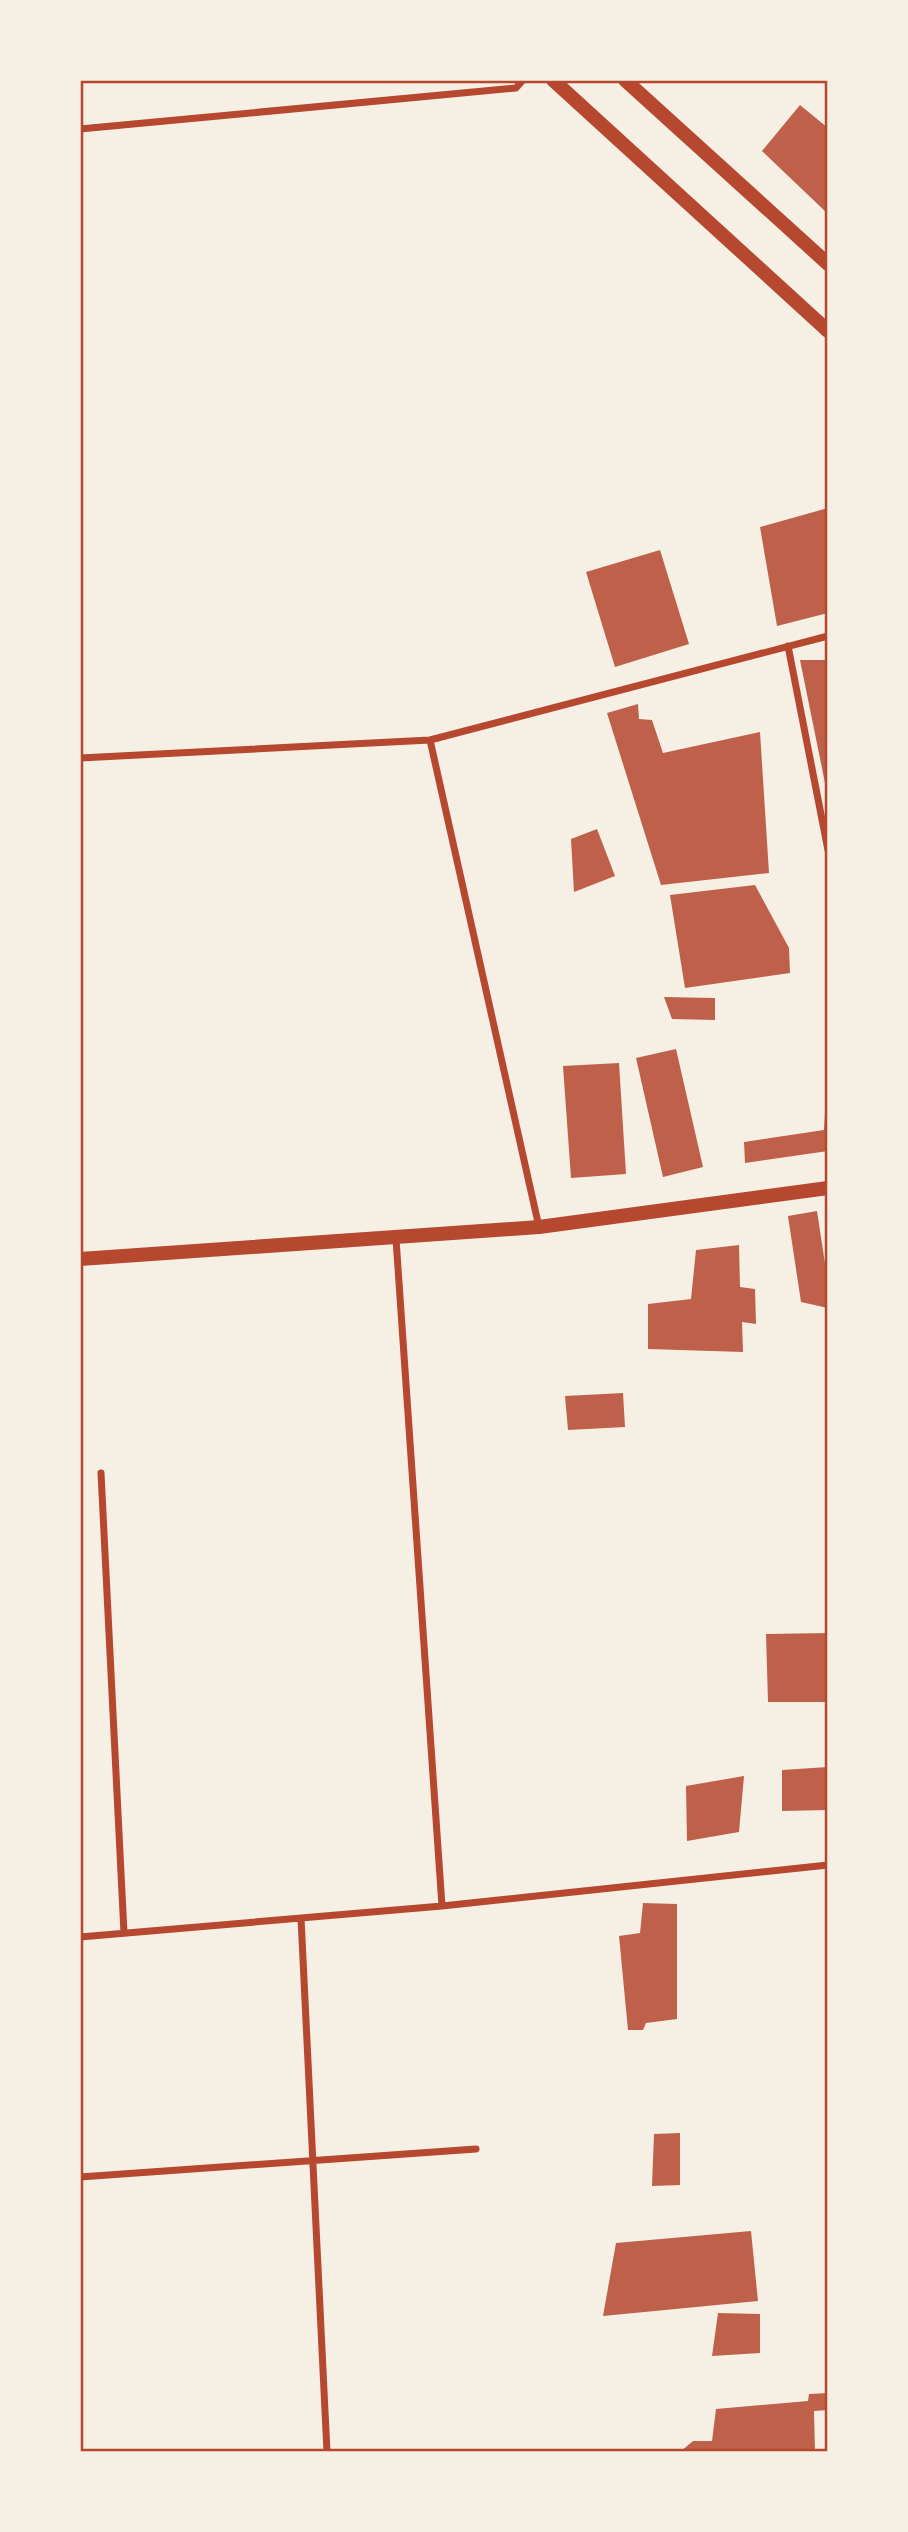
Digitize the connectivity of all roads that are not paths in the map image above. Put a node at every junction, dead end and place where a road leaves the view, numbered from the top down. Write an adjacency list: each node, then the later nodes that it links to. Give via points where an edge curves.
1 (523, 80): 4 (street, via 516,88)
2 (553, 80): 6 (main road)
3 (625, 80): 5 (main road)
4 (80, 129)
5 (828, 264)
6 (828, 331)
7 (828, 636): 8 (street)
8 (788, 646): 9 (street); 11 (street)
9 (430, 740): 10 (street); 13 (street)
10 (80, 758)
11 (828, 850)
12 (828, 1188): 13 (main road)
13 (539, 1227): 14 (main road)
14 (396, 1239): 15 (main road); 18 (street)
15 (80, 1259)
16 (101, 1473): 20 (street)
17 (828, 1865): 18 (street)
18 (442, 1906): 19 (street)
19 (301, 1918): 20 (street); 23 (street)
20 (124, 1933): 21 (street)
21 (80, 1937)
22 (476, 2149): 23 (street)
23 (313, 2160): 24 (street); 25 (street)
24 (80, 2176)
25 (327, 2452)

